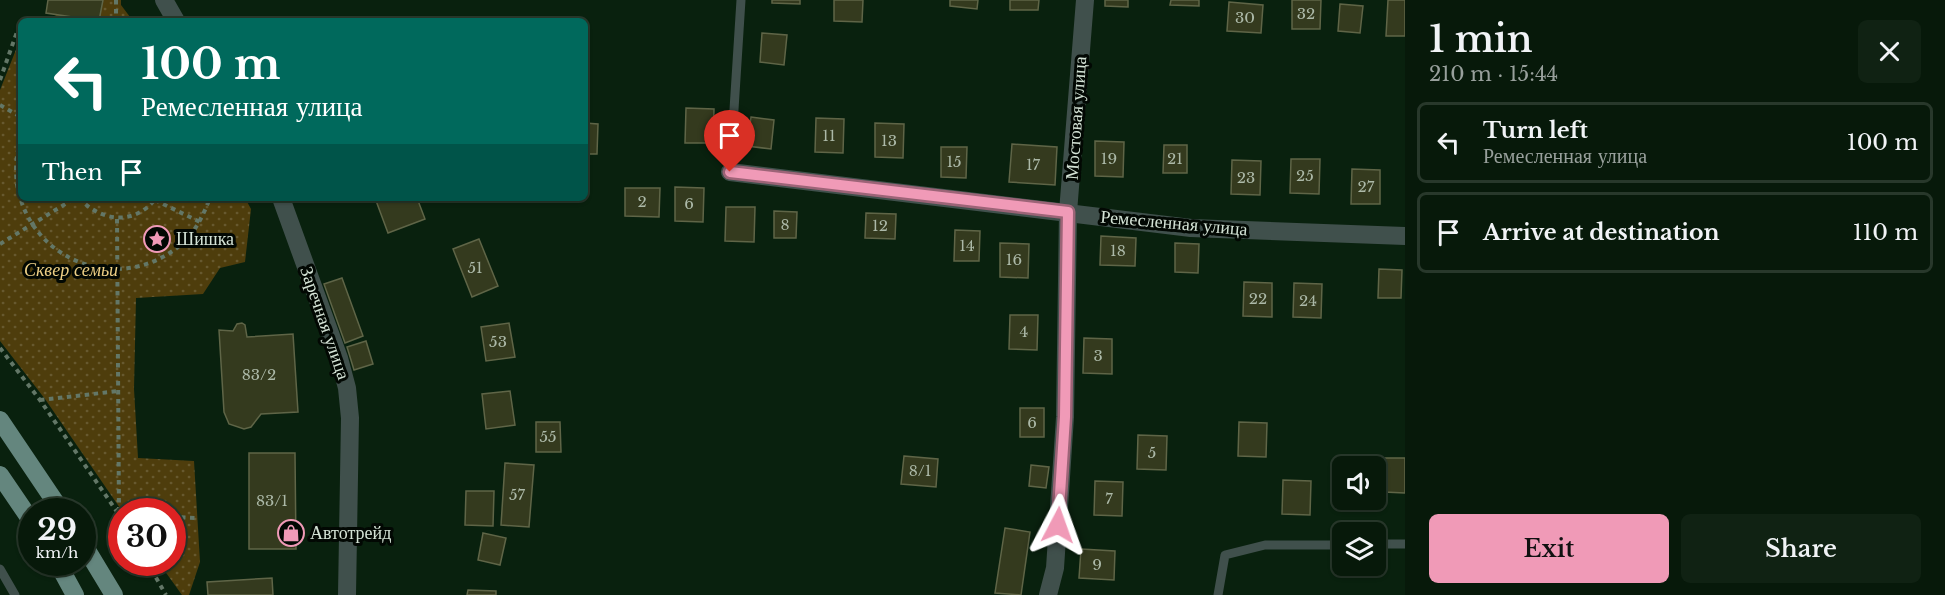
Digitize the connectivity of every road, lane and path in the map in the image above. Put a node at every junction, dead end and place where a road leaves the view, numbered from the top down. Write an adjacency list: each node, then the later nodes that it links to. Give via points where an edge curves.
1 (116, 0): 5 (path)
2 (164, 0): 6 (street)
3 (741, 0): 12 (lane)
4 (1085, 0): 21 (street, Мостовая улица)
5 (116, 18)
6 (174, 18)
7 (18, 31): 8 (path)
8 (0, 80)
9 (0, 105): 10 (path)
10 (18, 115)
11 (18, 156): 13 (path)
12 (730, 172): 21 (street, Ремесленная улица)
13 (18, 189)
14 (20, 201): 24 (path)
15 (72, 201): 24 (path)
16 (80, 201): 22 (path, via 101,216)
17 (153, 201): 22 (path, via 138,213)
18 (159, 201): 23 (path)
19 (209, 201): 23 (path)
20 (282, 201): 50 (street, Заречная улица, via 347,388)
21 (1068, 212): 25 (street, Ремесленная улица, via 1191,228); 51 (street, Мостовая улица, via 1065,417 1055,568)
22 (117, 219): 27 (path)
23 (200, 222): 27 (path, via 179,247 151,264)
24 (31, 224): 26 (path); 27 (path, via 54,250 85,265)
25 (1405, 236)
26 (0, 243)
27 (118, 270): 29 (path)
28 (0, 348): 30 (path)
29 (119, 391): 30 (path); 35 (path)
30 (40, 400): 34 (path)
31 (0, 420): 33 (main road)
32 (0, 476): 36 (main road)
33 (53, 498)
34 (108, 498)
35 (121, 498)
36 (18, 502)
37 (186, 518): 38 (path)
38 (197, 518)
39 (1332, 544): 52 (lane, via 1265,545 1225,555)
40 (1386, 544): 41 (lane)
41 (1405, 544)
42 (96, 565): 48 (main road)
43 (0, 569): 46 (lane)
44 (65, 576): 47 (main road)
45 (155, 576): 49 (path)
46 (15, 595)
47 (75, 595)
48 (114, 595)
49 (166, 595)
50 (347, 595)
51 (1048, 595)
52 (1218, 595)

